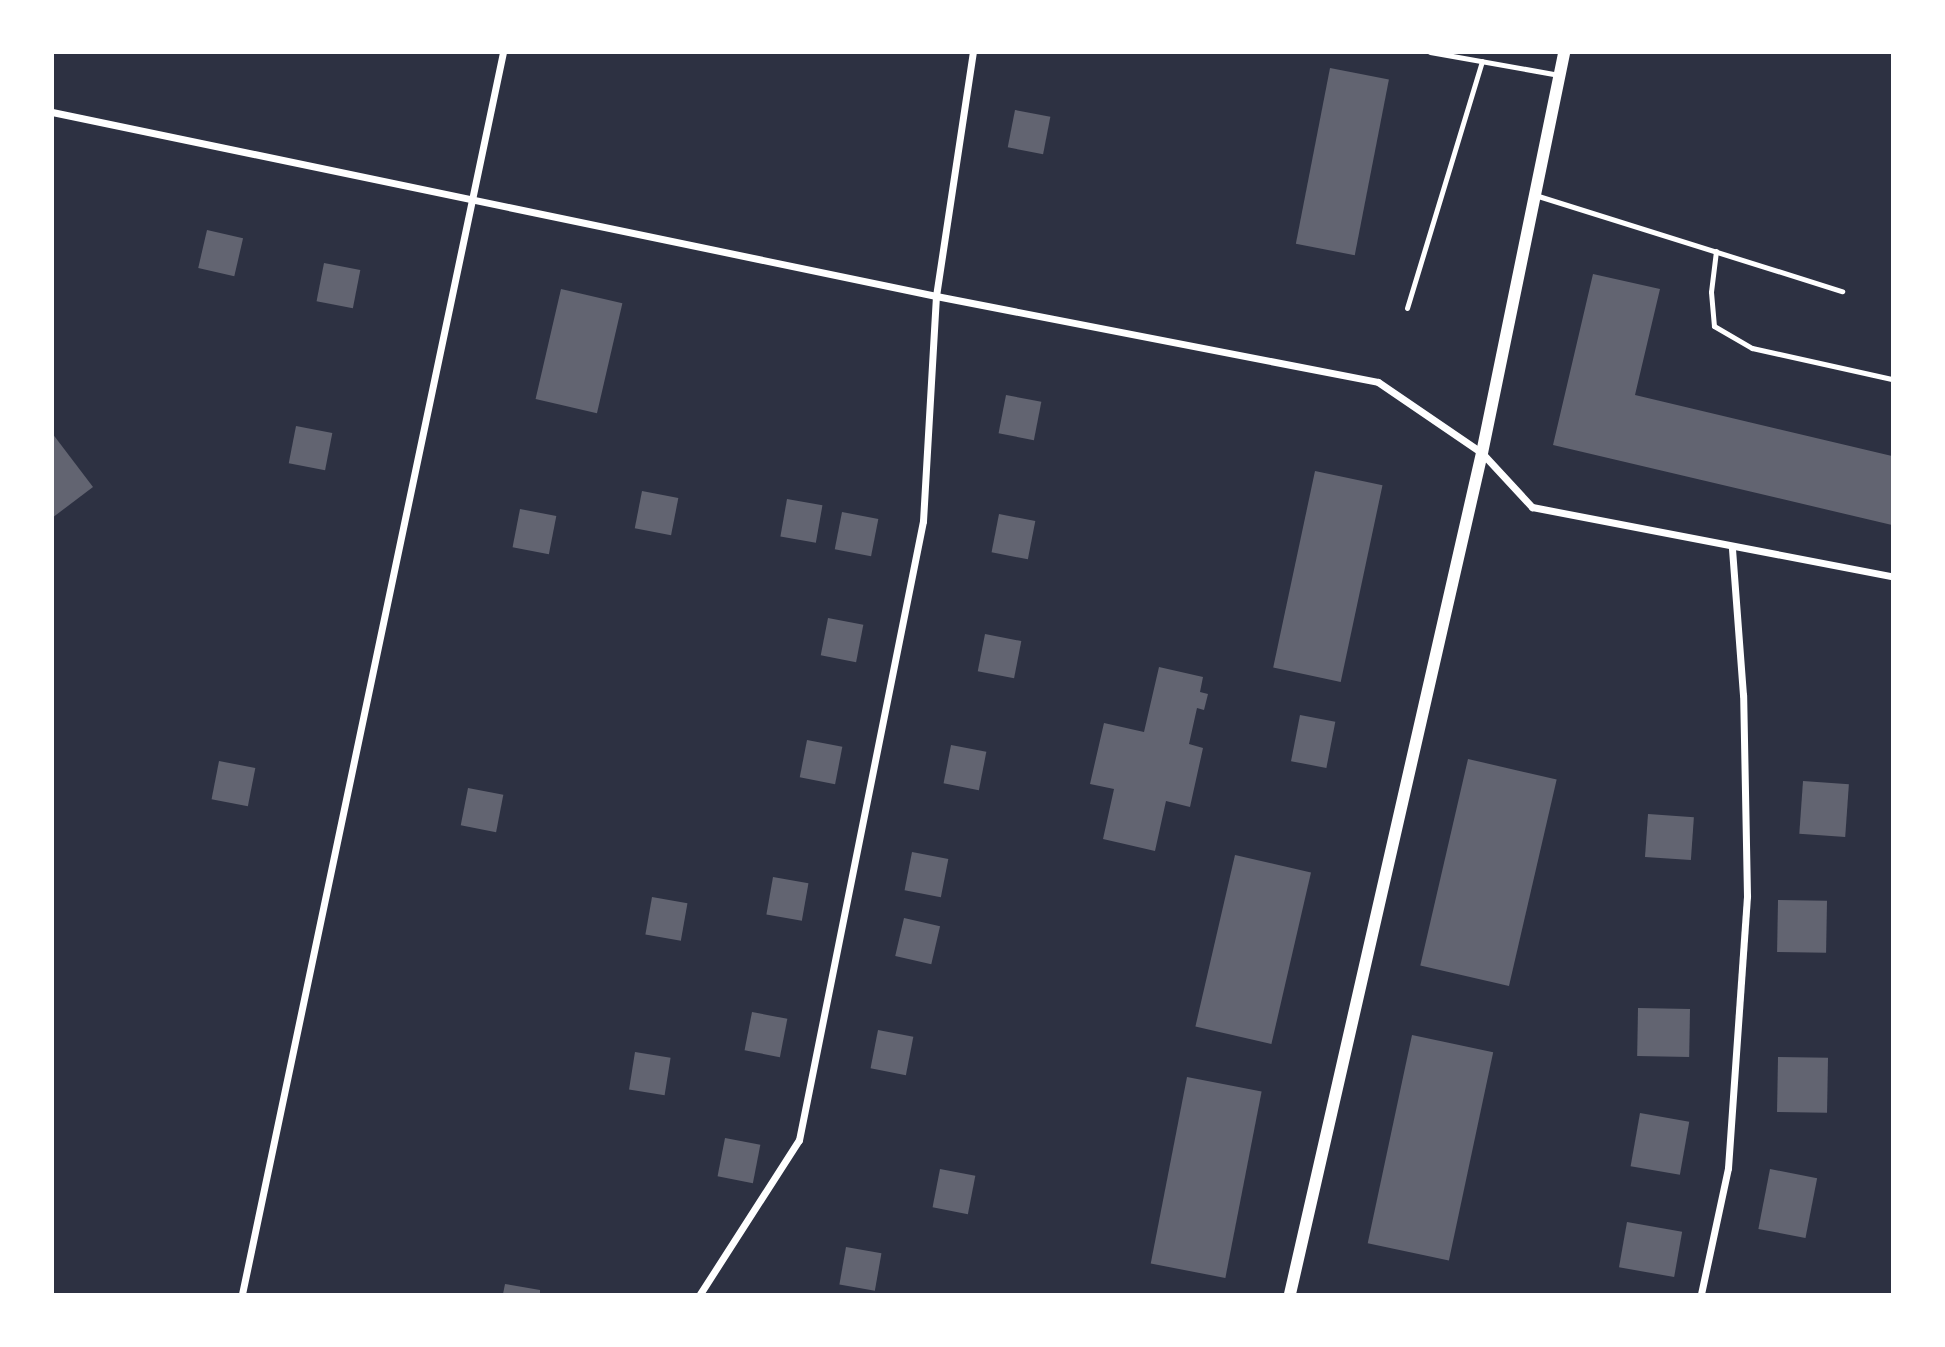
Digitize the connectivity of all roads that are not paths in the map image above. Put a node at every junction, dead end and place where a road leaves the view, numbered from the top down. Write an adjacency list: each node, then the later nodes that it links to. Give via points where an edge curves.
1 (503, 52): 9 (street)
2 (973, 52): 12 (street)
3 (1430, 52): 5 (lane)
4 (1564, 52): 6 (street)
5 (1482, 61): 6 (lane); 13 (lane)
6 (1559, 75): 8 (street)
7 (52, 112): 9 (street)
8 (1535, 195): 10 (lane); 15 (street)
9 (475, 197): 12 (street); 18 (street)
10 (1716, 251): 11 (lane); 14 (lane, via 1711,292 1714,326 1752,348)
11 (1842, 290)
12 (936, 296): 15 (street, via 1378,382); 19 (street, via 923,521 799,1140)
13 (1407, 308)
14 (1892, 379)
15 (1482, 453): 16 (street, via 1532,507); 20 (street)
16 (1731, 547): 17 (street); 21 (street, via 1743,695 1747,896 1728,1168)
17 (1892, 576)
18 (242, 1294)
19 (700, 1294)
20 (1290, 1294)
21 (1701, 1294)

